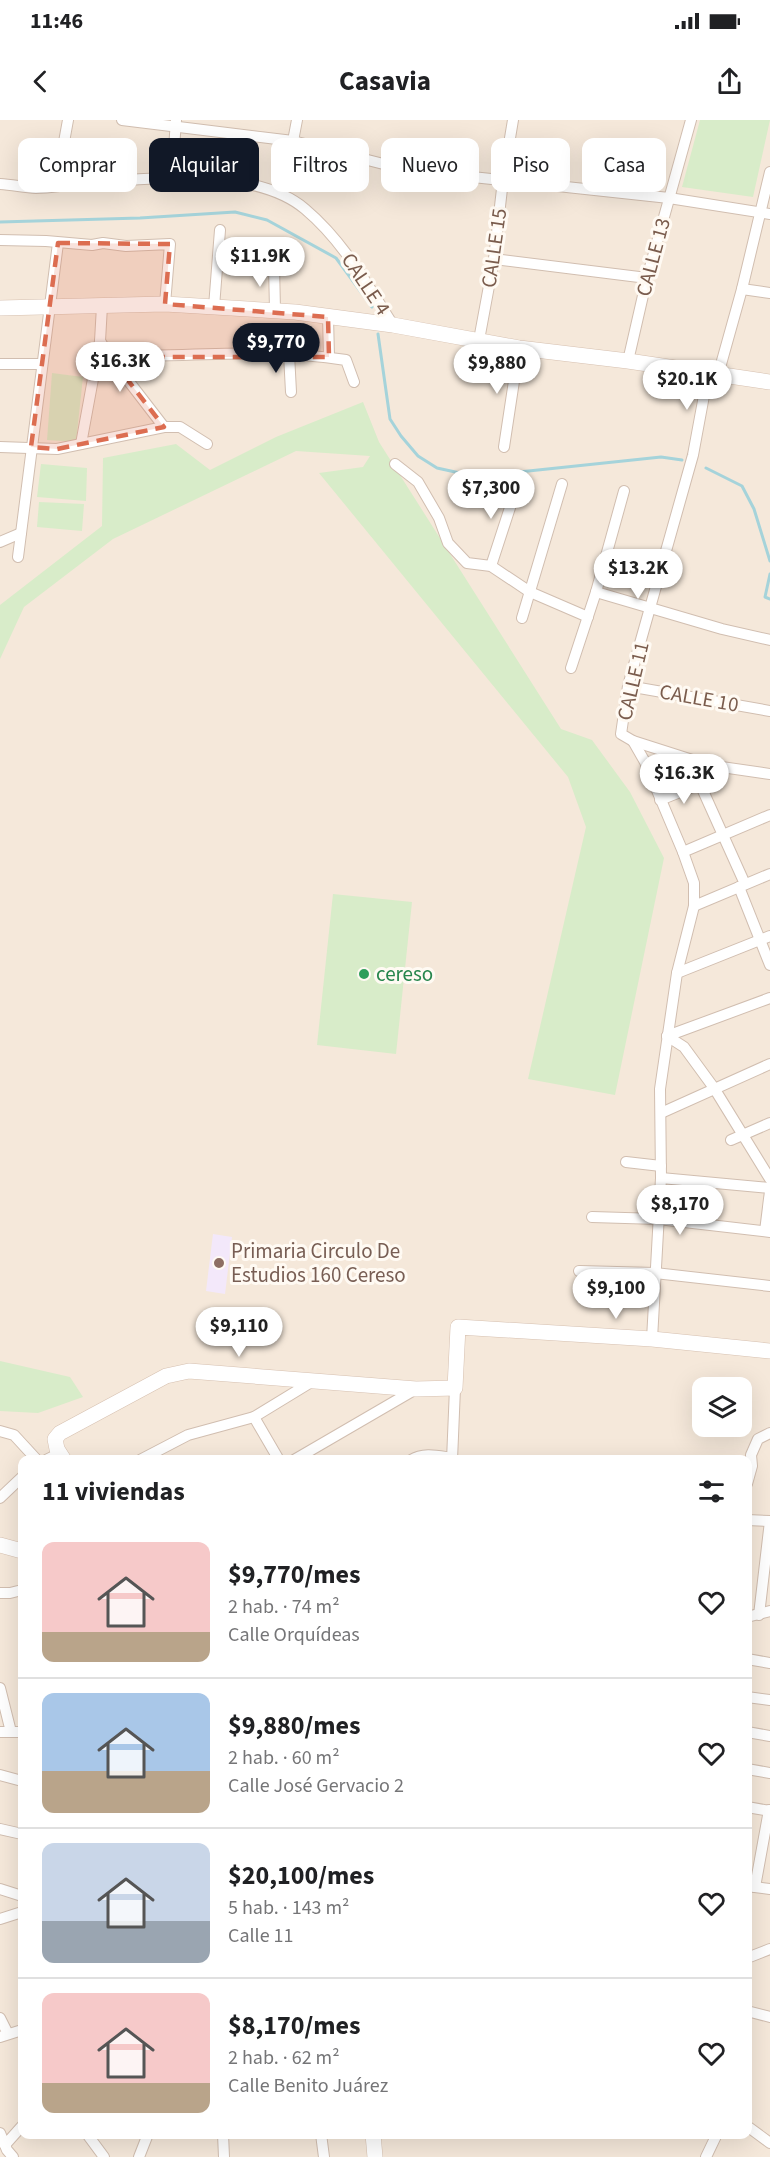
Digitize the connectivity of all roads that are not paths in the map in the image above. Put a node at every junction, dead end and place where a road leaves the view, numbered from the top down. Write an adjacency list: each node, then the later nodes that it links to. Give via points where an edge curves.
1 (68, 120): 7 (street)
2 (122, 120): 6 (street)
3 (297, 120): 10 (street)
4 (513, 120): 11 (street, CALLE 15)
5 (690, 120): 20 (street, CALLE 13)
6 (176, 123): 8 (street); 9 (street)
7 (65, 138)
8 (175, 138)
9 (274, 138)
10 (294, 138)
11 (510, 138)
12 (369, 160): 14 (street, via 407,170)
13 (770, 172): 21 (street, CALLE 11)
14 (491, 179)
15 (0, 184): 16 (street, CALLE 4)
16 (18, 186)
17 (259, 186): 37 (street, CALLE 4, via 303,207 325,227)
18 (570, 187): 20 (street)
19 (502, 192): 25 (street, CALLE 15)
20 (669, 198): 21 (street); 27 (street, CALLE 13)
21 (765, 213): 28 (street, CALLE 11)
22 (220, 230): 33 (street)
23 (0, 240): 24 (street)
24 (58, 243): 30 (street, via 170,244); 32 (street)
25 (494, 260): 27 (street); 38 (street, CALLE 15)
26 (274, 265): 35 (street)
27 (647, 278): 44 (street, CALLE 13)
28 (742, 289): 29 (street); 47 (street, CALLE 11)
29 (770, 293)
30 (165, 304): 31 (main road); 33 (main road)
31 (102, 306): 32 (main road); 39 (street)
32 (50, 307): 34 (main road); 46 (street)
33 (214, 307): 35 (main road)
34 (0, 308)
35 (275, 310): 36 (main road)
36 (328, 317): 37 (main road); 43 (street)
37 (393, 325): 38 (main road)
38 (479, 340): 40 (main road)
39 (100, 341): 42 (street); 52 (street)
40 (519, 348): 44 (main road); 56 (street)
41 (289, 354): 42 (street); 43 (street); 50 (street)
42 (110, 357): 51 (street)
43 (330, 357): 48 (street, via 346,360)
44 (627, 361): 47 (main road)
45 (0, 364): 46 (street)
46 (42, 364): 55 (street)
47 (713, 374): 49 (main road); 67 (street, CALLE 11)
48 (354, 382)
49 (770, 382)
50 (291, 392)
51 (164, 427): 52 (street); 53 (street, via 180,427)
52 (81, 444): 55 (street, via 57,449)
53 (207, 444)
54 (0, 447): 55 (street)
55 (32, 447): 61 (street)
56 (504, 447)
57 (395, 464): 64 (street, via 418,482 458,556 467,563)
58 (518, 483): 64 (street)
59 (562, 484): 65 (street)
60 (624, 491): 66 (street)
61 (21, 533): 62 (street); 63 (street)
62 (0, 542)
63 (18, 557)
64 (491, 566): 65 (street)
65 (530, 592): 68 (street); 69 (street)
66 (596, 592): 67 (street); 68 (street)
67 (651, 608): 70 (street); 72 (street, CALLE 11)
68 (588, 617): 71 (street)
69 (522, 618)
70 (770, 640)
71 (571, 668)
72 (628, 686): 73 (street, CALLE 10); 74 (street, CALLE 11, via 621,734)
73 (770, 711)
74 (633, 741): 75 (street, CALLE 11, via 708,765); 76 (street)
75 (770, 774)
76 (660, 800): 78 (street, via 700,784); 79 (street)
77 (770, 815): 78 (street)
78 (723, 834): 79 (street); 81 (street)
79 (683, 852): 82 (street, via 694,883)
80 (770, 874): 81 (street)
81 (742, 886): 82 (street); 83 (street)
82 (694, 906): 85 (street)
83 (765, 938): 84 (street); 85 (street)
84 (770, 965)
85 (677, 973): 87 (street)
86 (770, 998): 87 (street)
87 (667, 1036): 89 (street, via 684,1047); 90 (street)
88 (770, 1064): 89 (street)
89 (714, 1089): 90 (street); 92 (street)
90 (661, 1113): 95 (street)
91 (770, 1123): 92 (street)
92 (743, 1135): 93 (street); 97 (street)
93 (731, 1140)
94 (626, 1162): 95 (street)
95 (661, 1166): 96 (street)
96 (661, 1178): 98 (street); 100 (street)
97 (770, 1179)
98 (770, 1190): 101 (street)
99 (591, 1217): 100 (street)
100 (658, 1219): 101 (street); 103 (street)
101 (768, 1231)
102 (579, 1271): 103 (street)
103 (655, 1273): 104 (street); 105 (street)
104 (770, 1286)
105 (652, 1339): 106 (main road); 108 (main road, via 458,1327)
106 (770, 1351)
107 (314, 1381): 109 (main road); 110 (street); 113 (main road, via 189,1371 166,1376 60,1433)
108 (456, 1388): 109 (main road); 118 (street)
109 (416, 1389): 117 (street)
110 (254, 1417): 115 (street, via 188,1435); 116 (street)
111 (0, 1431): 114 (street, via 14,1435)
112 (768, 1434): 119 (street, via 758,1438)
113 (56, 1453)
114 (33, 1455)
115 (150, 1455)
116 (276, 1455)
117 (303, 1455)
118 (452, 1455)
119 (751, 1455)
120 (18, 1481): 121 (street)
121 (0, 1498)
122 (752, 1520): 123 (street)
123 (770, 1521): 128 (street)
124 (0, 1545): 125 (main road)
125 (18, 1550)
126 (18, 1591): 127 (street)
127 (0, 1593)
128 (764, 1613)
129 (752, 1660): 130 (street)
130 (770, 1662)
131 (0, 1688): 134 (street)
132 (752, 1698): 133 (street)
133 (770, 1700)
134 (5, 1732)
135 (752, 1733): 136 (street)
136 (770, 1736)
137 (752, 1770): 138 (street)
138 (770, 1773)
139 (0, 1775): 140 (street)
140 (18, 1780)
141 (752, 1808): 142 (street)
142 (769, 1810): 145 (street)
143 (0, 1829): 144 (street)
144 (18, 1833)
145 (766, 1849): 146 (street)
146 (752, 1884)
147 (752, 1886): 149 (street)
148 (0, 1889): 150 (street)
149 (770, 1889)
150 (18, 1895)
151 (18, 1913): 152 (street)
152 (0, 1919)
153 (770, 1949): 154 (street)
154 (752, 1956)
155 (752, 2012): 156 (street)
156 (770, 2017)
157 (0, 2018): 158 (street)
158 (4, 2035)
159 (18, 2130): 169 (street)
160 (752, 2130): 168 (street)
161 (0, 2133): 169 (street)
162 (91, 2139): 171 (street)
163 (146, 2139): 172 (street)
164 (223, 2139): 173 (street)
165 (322, 2139): 174 (street)
166 (373, 2139): 175 (main road)
167 (715, 2139): 176 (street)
168 (770, 2143)
169 (5, 2145): 170 (street)
170 (13, 2157)
171 (104, 2157)
172 (139, 2157)
173 (224, 2157)
174 (324, 2157)
175 (375, 2157)
176 (706, 2157)

